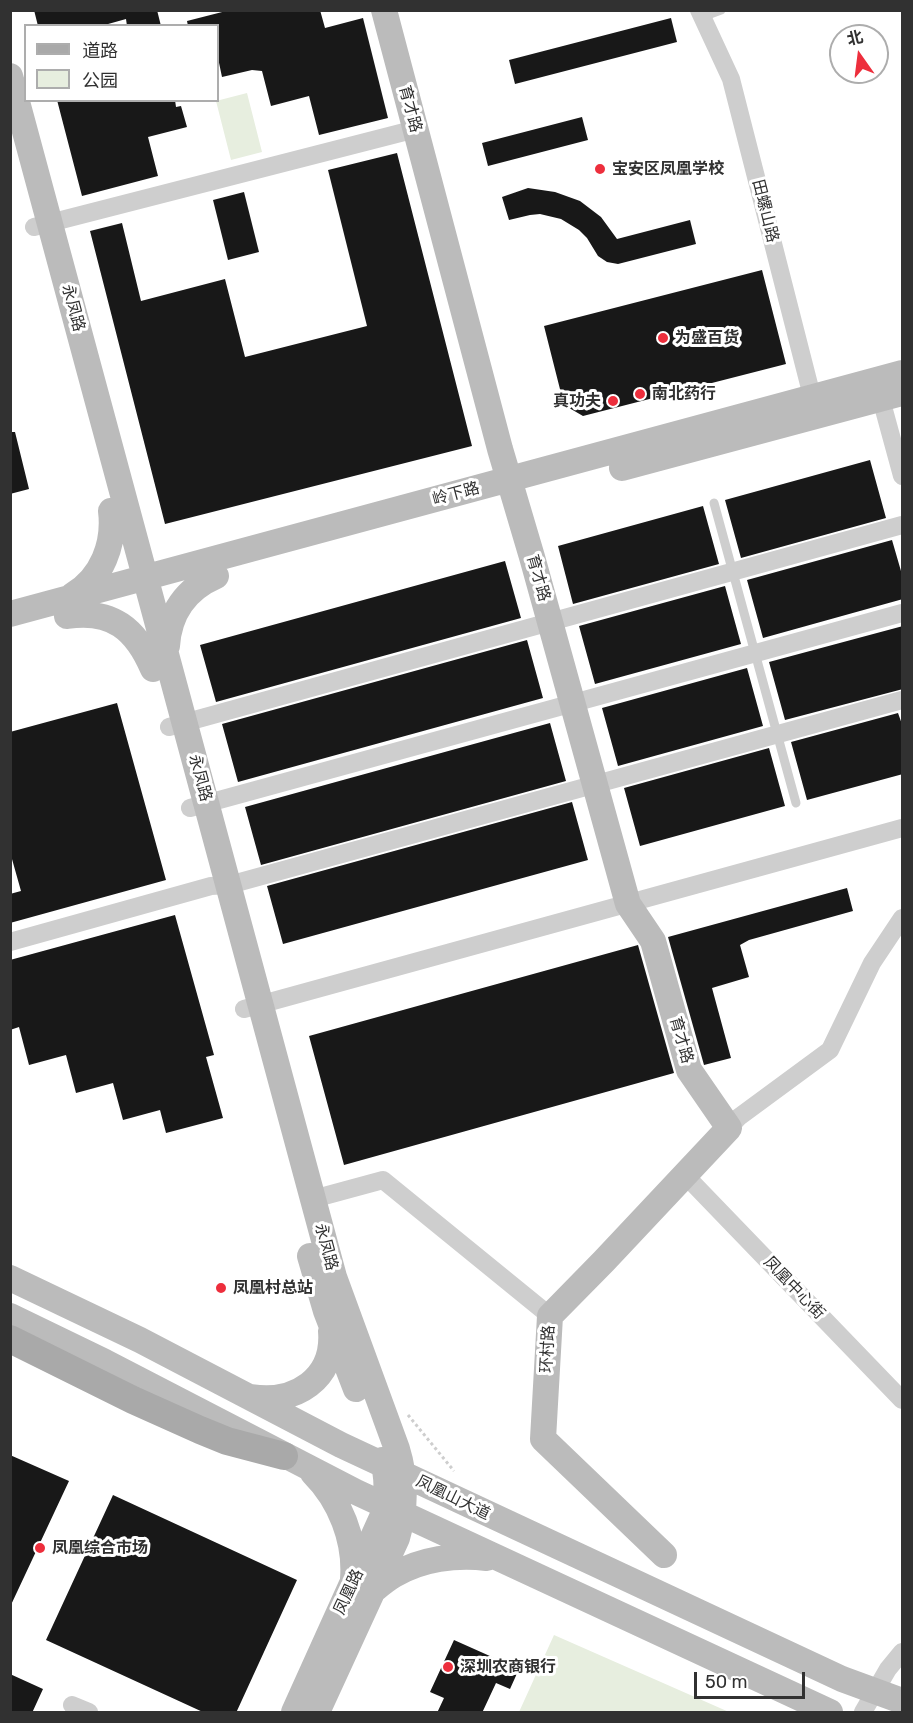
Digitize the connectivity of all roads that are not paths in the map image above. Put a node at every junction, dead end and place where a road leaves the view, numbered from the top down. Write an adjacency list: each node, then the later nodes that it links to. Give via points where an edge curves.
1 (384, 10): 5 (street, 育才路)
2 (721, 10): 3 (lane)
3 (700, 14): 10 (street, 田螺山路, via 731,79)
4 (10, 76): 7 (street, 永凤路)
5 (416, 129): 7 (street); 12 (street, 育才路)
6 (10, 140): 7 (street, 永凤路)
7 (42, 225): 14 (street, 永凤路)
8 (903, 374): 9 (street, 岭下路)
9 (887, 391): 10 (street, 岭下路); 11 (street)
10 (815, 406): 12 (street, 岭下路)
11 (903, 476)
12 (512, 488): 16 (street, 岭下路); 22 (street, 育才路)
13 (714, 503): 17 (lane)
14 (120, 513): 16 (street, via 161,552); 18 (street, 永凤路); 19 (street, via 112,523 102,566)
15 (903, 525): 17 (street)
16 (212, 568): 18 (street, 岭下路); 25 (street, via 177,607)
17 (733, 572): 22 (street); 24 (lane)
18 (140, 588): 19 (street, 岭下路); 25 (street, 永凤路)
19 (66, 608): 21 (street, 岭下路); 23 (street, 岭下路); 25 (street, via 123,626)
20 (903, 613): 24 (street)
21 (10, 614)
22 (550, 622): 27 (street, 育才路); 28 (street)
23 (10, 631)
24 (755, 653): 27 (street); 29 (lane)
25 (161, 665): 28 (street, 永凤路)
26 (903, 700): 29 (street)
27 (573, 703): 30 (street, 育才路); 32 (street)
28 (177, 725): 32 (street, 永凤路)
29 (777, 734): 30 (street); 31 (lane)
30 (595, 784): 34 (street); 35 (street, 育才路)
31 (796, 803)
32 (199, 806): 34 (street, 永凤路)
33 (903, 828): 35 (street)
34 (220, 886): 37 (street); 38 (street, 永凤路)
35 (628, 904): 38 (street); 39 (street, 育才路, via 653,941 689,1070)
36 (903, 918): 39 (street, via 872,963 830,1050 738,1117)
37 (10, 942)
38 (253, 1007): 41 (street, 永凤路); 45 (street, 永凤路)
39 (729, 1128): 40 (street, 环村路)
40 (685, 1175): 44 (street, 环村路); 48 (street, 凤凰中心街)
41 (313, 1199): 44 (street, via 382,1180); 50 (street, 永凤路, via 340,1298 397,1449)
42 (10, 1278): 47 (street, 凤凰山大道)
43 (10, 1316): 49 (street)
44 (550, 1316): 52 (street, 环村路, via 543,1439)
45 (330, 1322): 47 (street, via 330,1355 316,1378 285,1396); 50 (street, 永凤路)
46 (10, 1340): 49 (main road, via 200,1430)
47 (248, 1397): 50 (street, 凤凰山大道)
48 (903, 1400)
49 (296, 1462): 51 (street); 54 (street, via 326,1486 343,1519)
50 (394, 1470): 51 (street, 凤凰路, via 404,1495); 58 (street, 凤凰山大道, via 810,1665)
51 (394, 1510): 53 (street); 54 (street, 凤凰路, via 394,1546)
52 (664, 1555)
53 (501, 1560): 54 (street, via 466,1557 429,1562); 56 (street)
54 (364, 1587): 61 (street, 凤凰路); 62 (street, 凤凰路)
55 (903, 1652): 58 (street)
56 (757, 1679): 63 (street); 64 (street)
57 (903, 1701): 58 (street, 凤凰山大道)
58 (869, 1702)
59 (72, 1705): 60 (street)
60 (90, 1713)
61 (294, 1713)
62 (317, 1713)
63 (789, 1713)
64 (830, 1713)

